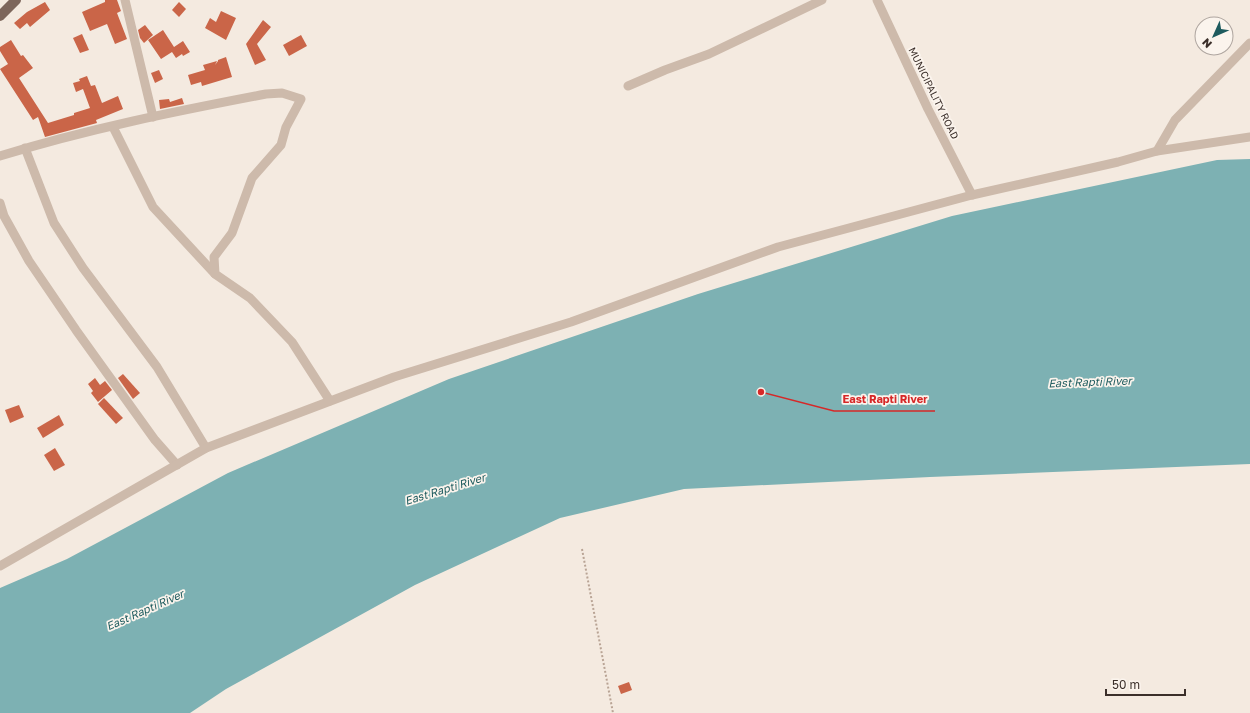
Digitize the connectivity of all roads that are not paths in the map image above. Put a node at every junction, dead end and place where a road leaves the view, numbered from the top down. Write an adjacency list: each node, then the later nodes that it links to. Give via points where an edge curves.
1 (16, 0): 5 (main road)
2 (125, 0): 8 (street)
3 (822, 0): 7 (street, via 709,54)
4 (877, 0): 14 (street, MUNICIPALITY ROAD)
5 (0, 16)
6 (1250, 43): 12 (street, via 1175,120)
7 (628, 86)
8 (153, 117): 9 (street); 16 (street, via 266,94 282,93 300,99 280,146 252,178 232,233 214,257)
9 (113, 127): 11 (street); 16 (street, via 153,207)
10 (1250, 137): 12 (street)
11 (26, 148): 13 (street); 18 (street, via 54,223 83,268 157,367)
12 (1157, 151): 14 (street)
13 (0, 156)
14 (972, 195): 17 (street, via 778,247 571,322 394,377)
15 (0, 203): 19 (street, via 4,216 29,261 76,330)
16 (215, 274): 17 (street, via 250,298 292,342)
17 (330, 402): 18 (street)
18 (206, 448): 19 (street)
19 (177, 465): 20 (street)
20 (0, 566)

